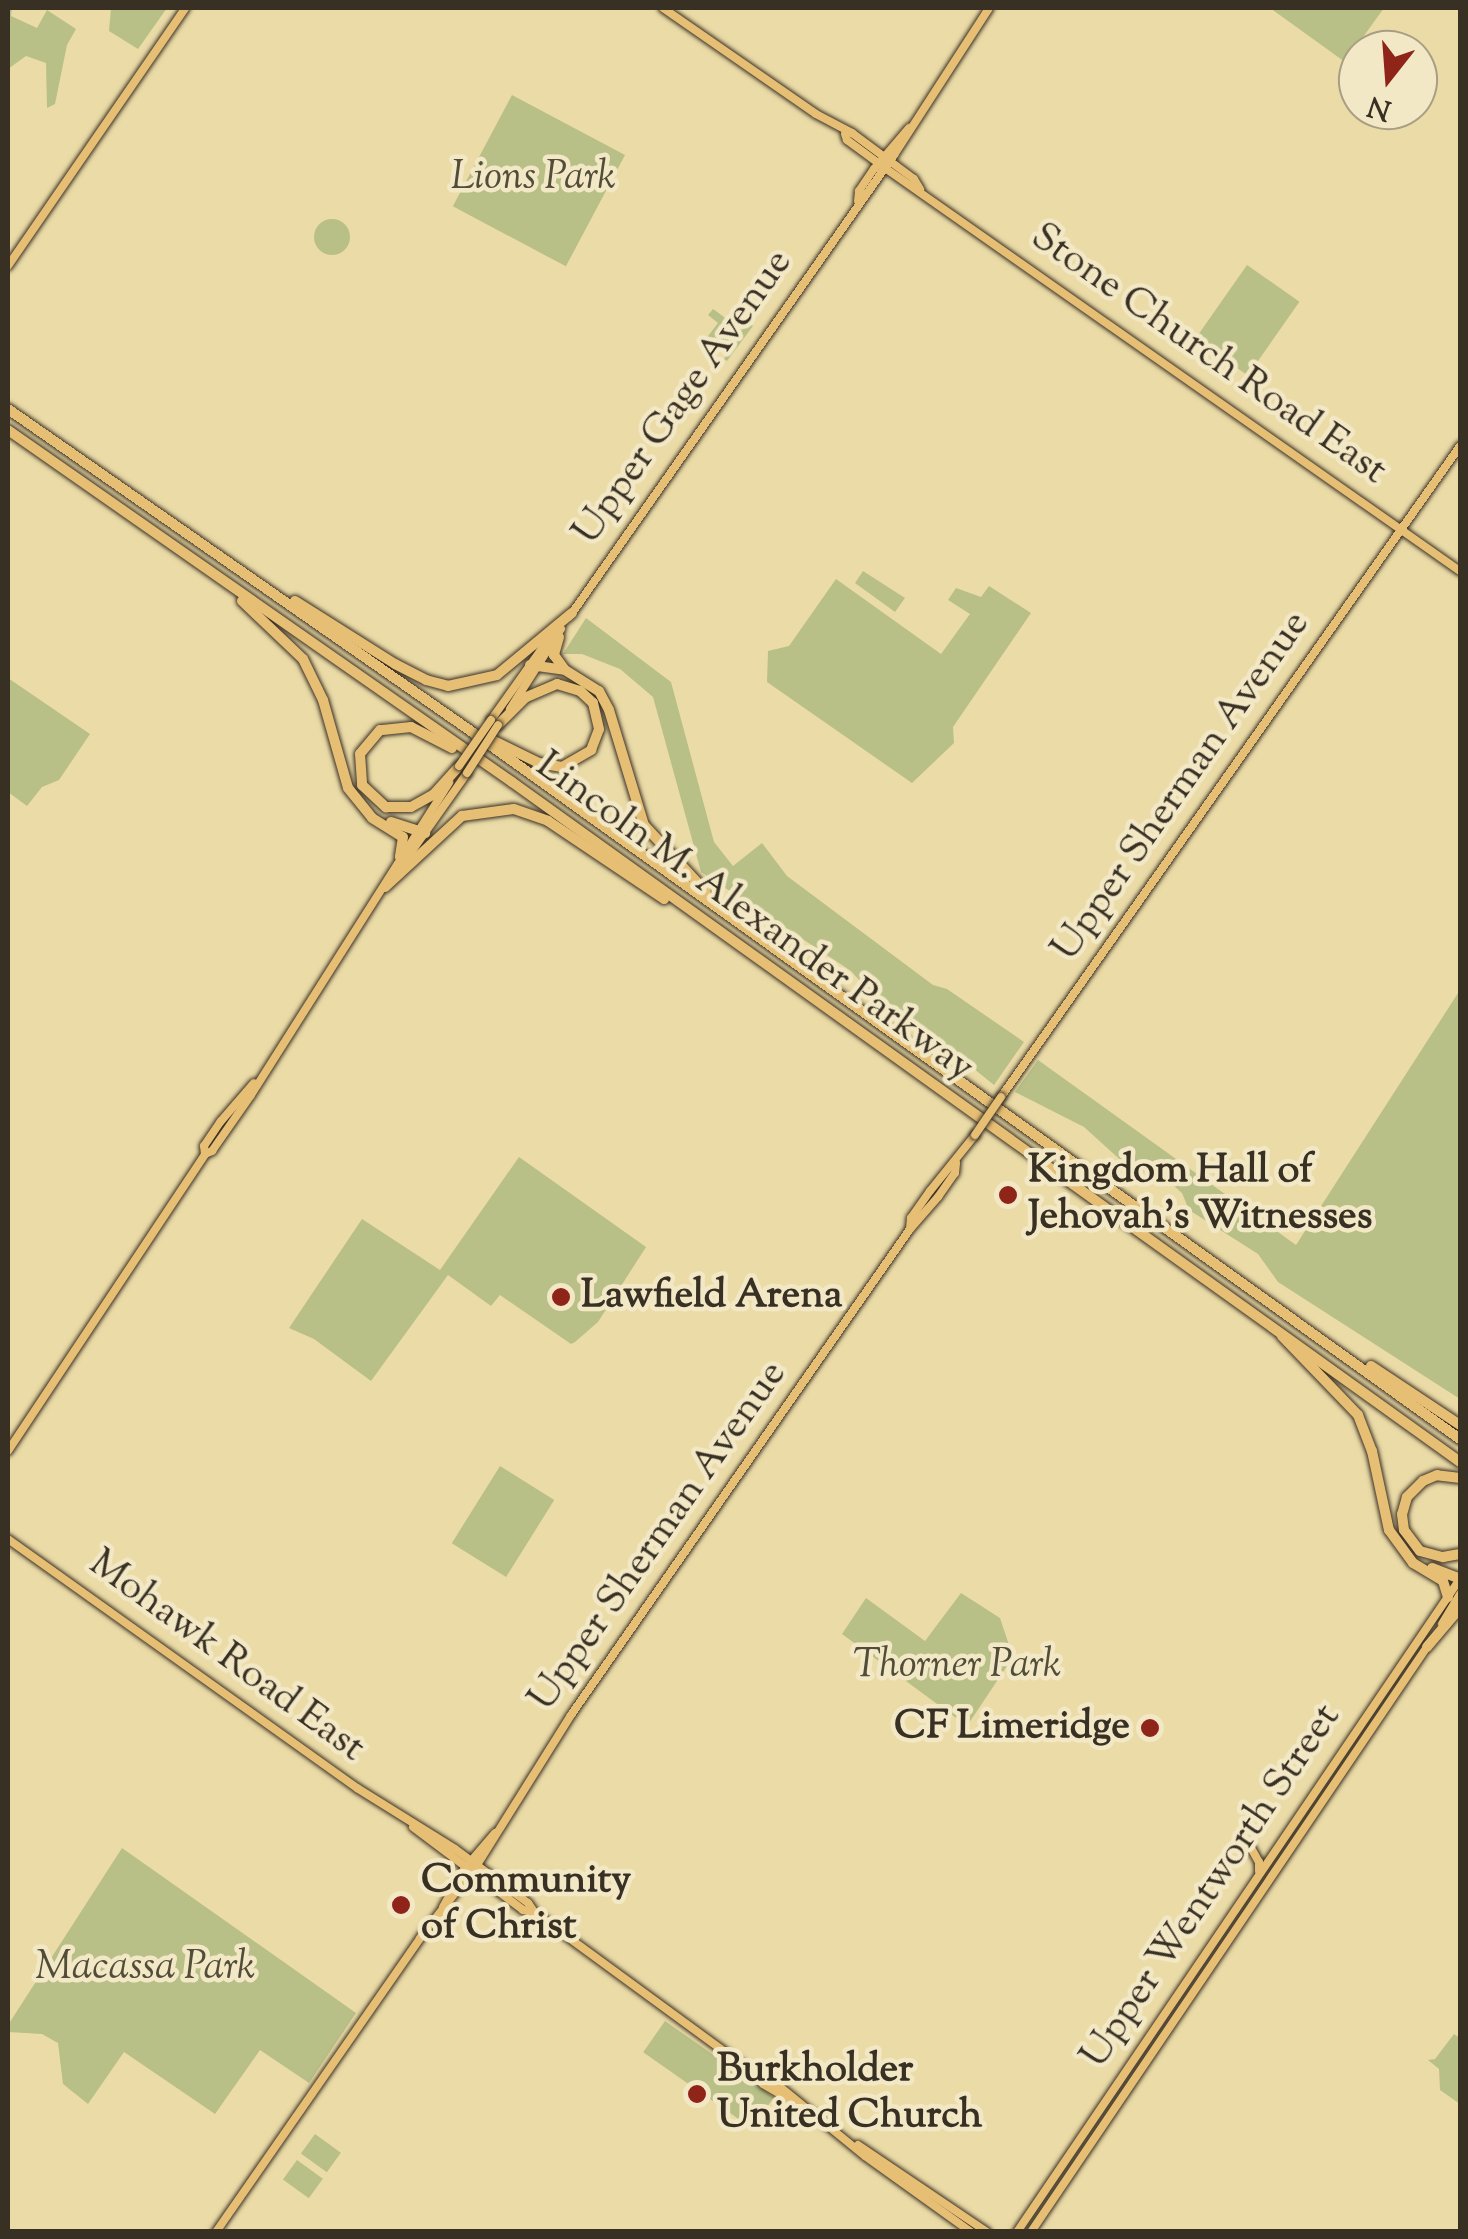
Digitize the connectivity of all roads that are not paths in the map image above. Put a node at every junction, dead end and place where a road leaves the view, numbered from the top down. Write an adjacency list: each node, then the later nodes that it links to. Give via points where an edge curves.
1 (185, 8): 5 (main road)
2 (663, 8): 4 (main road, Stone Church Road East, via 852,134)
3 (989, 8): 4 (main road, Upper Gage Avenue)
4 (884, 163): 9 (main road, Stone Church Road East); 13 (main road, Upper Gage Avenue)
5 (8, 266)
6 (8, 409): 10 (highway, Lincoln M. Alexander Parkway)
7 (8, 430): 12 (highway, Lincoln M. Alexander Parkway)
8 (1460, 446): 9 (main road, Upper Sherman Avenue)
9 (1401, 528): 11 (main road, Stone Church Road East); 47 (main road, Upper Sherman Avenue, bridge)
10 (235, 568): 13 (highway, via 394,664 448,686 497,675); 18 (highway, Lincoln M. Alexander Parkway)
11 (1460, 572)
12 (232, 588): 20 (highway, Lincoln M. Alexander Parkway); 21 (highway, via 302,659 323,700 348,788)
13 (572, 613): 14 (main road, Upper Gage Avenue)
14 (560, 633): 15 (main road, Upper Gage Avenue); 16 (highway, via 554,656)
15 (535, 665): 16 (highway); 17 (main road, Upper Gage Avenue)
16 (565, 670): 26 (highway, via 602,697 644,825)
17 (495, 722): 18 (highway, via 526,696 557,684 580,690 593,703 599,730 590,750 562,767 539,764); 19 (main road, Upper Gage Avenue, bridge)
18 (465, 727): 26 (highway, Lincoln M. Alexander Parkway)
19 (464, 770): 20 (highway, via 427,800 394,808 369,796 358,765 372,736 402,726); 22 (main road, Upper Gage Avenue)
20 (512, 782): 27 (highway, Lincoln M. Alexander Parkway)
21 (367, 812): 22 (highway); 23 (highway, via 403,837)
22 (421, 831): 23 (main road, Upper Gage Avenue); 24 (main road, Upper Gage Avenue)
23 (400, 856): 24 (main road, Upper Gage Avenue)
24 (396, 870): 25 (main road, Upper Gage Avenue)
25 (386, 887): 27 (highway, via 462,816 514,809 548,821); 32 (main road, Upper Gage Avenue)
26 (720, 908): 28 (highway, Lincoln M. Alexander Parkway)
27 (718, 929): 29 (highway, Lincoln M. Alexander Parkway)
28 (1253, 1290): 30 (highway); 31 (highway, Lincoln M. Alexander Parkway)
29 (1279, 1331): 33 (highway, Lincoln M. Alexander Parkway); 36 (highway, via 1358,1415 1388,1530)
30 (1460, 1424)
31 (1460, 1439)
32 (8, 1451)
33 (1460, 1462)
34 (1460, 1478): 37 (highway, via 1437,1475 1417,1485 1406,1497 1402,1522 1425,1554)
35 (9, 1537): 47 (main road, Mohawk Road East)
36 (1402, 1550): 38 (highway); 39 (highway)
37 (1460, 1554)
38 (1460, 1579): 39 (main road, Upper Wentworth Street)
39 (1454, 1595): 41 (main road, Upper Wentworth Street)
40 (1460, 1608): 41 (highway)
41 (1421, 1645): 42 (main road, Upper Wentworth Street); 43 (main road, Upper Wentworth Street)
42 (1386, 1709): 43 (main road); 45 (main road, Upper Wentworth Street)
43 (1364, 1717): 44 (main road, Upper Wentworth Street)
44 (1336, 1758): 45 (main road); 48 (main road, Upper Wentworth Street)
45 (1322, 1802): 54 (main road, Upper Wentworth Street)
46 (1250, 1846): 48 (main road)
47 (471, 1867): 49 (main road, Mohawk Road East); 50 (main road, Upper Sherman Avenue)
48 (1258, 1876): 53 (main road, Upper Wentworth Street)
49 (854, 2144): 51 (main road, Mohawk Road East); 52 (main road, Mohawk Road East)
50 (216, 2232)
51 (971, 2232)
52 (987, 2232)
53 (1017, 2232)
54 (1031, 2232)

